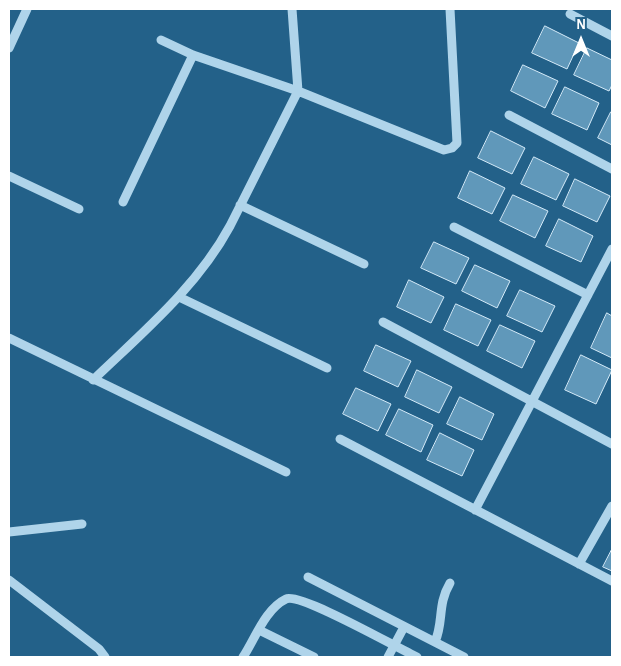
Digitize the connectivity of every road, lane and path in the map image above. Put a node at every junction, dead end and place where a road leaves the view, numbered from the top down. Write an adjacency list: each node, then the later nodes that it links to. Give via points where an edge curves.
1 (27, 9): 7 (street)
2 (292, 9): 9 (street)
3 (450, 9): 9 (street, via 457,143 452,148 444,150)
4 (570, 14): 5 (street)
5 (612, 36)
6 (161, 40): 8 (street)
7 (9, 48)
8 (193, 55): 9 (street); 13 (street)
9 (298, 91): 14 (street)
10 (509, 115): 11 (street)
11 (612, 169)
12 (9, 176): 15 (street)
13 (122, 202)
14 (240, 205): 18 (street); 20 (street, via 219,247)
15 (79, 209)
16 (454, 227): 19 (street)
17 (612, 249): 19 (street)
18 (364, 264)
19 (588, 295): 25 (street)
20 (179, 297): 23 (street); 24 (street)
21 (383, 322): 25 (street)
22 (9, 338): 24 (street)
23 (327, 368)
24 (93, 380): 28 (street)
25 (532, 402): 27 (street); 29 (street)
26 (340, 438): 29 (street)
27 (612, 444)
28 (286, 472)
29 (475, 510): 33 (street)
30 (611, 511): 33 (street)
31 (82, 524): 32 (street)
32 (9, 532)
33 (579, 564): 36 (street)
34 (308, 577): 38 (street)
35 (9, 580): 42 (street)
36 (612, 581)
37 (450, 583): 40 (street, via 441,602 440,629)
38 (404, 626): 40 (street); 41 (street)
39 (259, 630): 41 (street, via 280,602 296,598); 43 (street); 44 (street)
40 (434, 642): 47 (street)
41 (394, 646): 45 (street); 46 (street)
42 (105, 657)
43 (243, 657)
44 (314, 657)
45 (388, 657)
46 (417, 657)
47 (464, 657)

